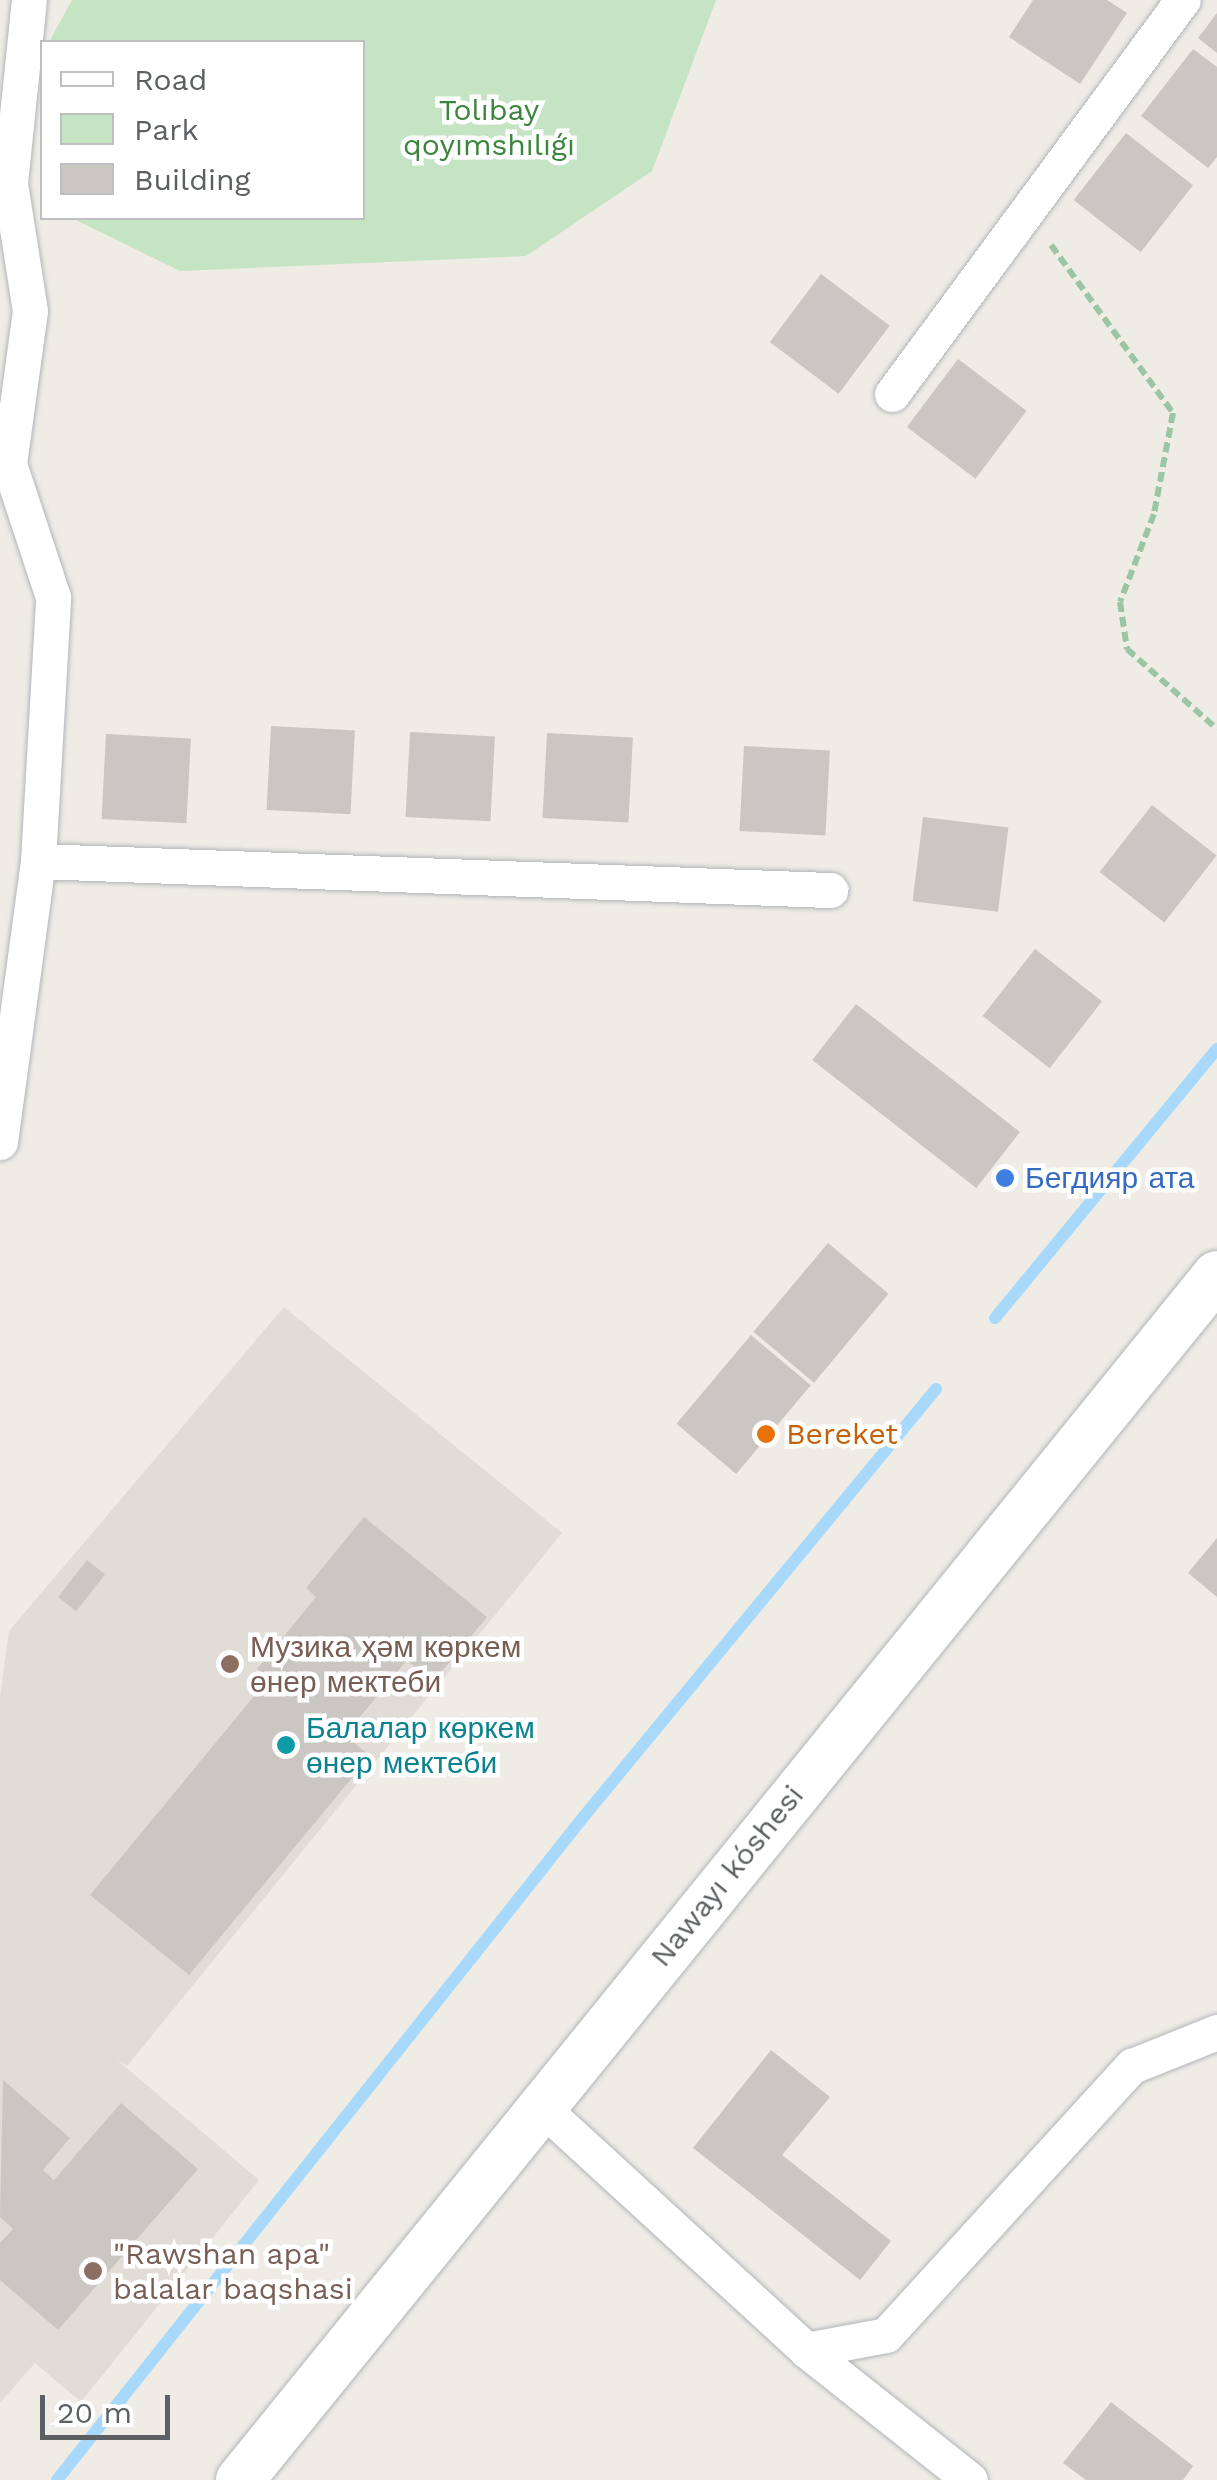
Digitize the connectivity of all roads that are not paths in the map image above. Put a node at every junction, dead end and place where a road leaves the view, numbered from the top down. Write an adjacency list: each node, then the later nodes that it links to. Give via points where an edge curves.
1 (30, 0): 4 (street, via 10,183 30,311)
2 (1183, 0): 3 (street)
3 (892, 394)
4 (5, 465): 5 (street, via 53,597)
5 (38, 861): 6 (street); 7 (street)
6 (830, 890)
7 (0, 1142)
8 (1217, 1274): 10 (main road, Nawayı kóshesi)
9 (1217, 2032): 11 (street, via 1132,2066 886,2335)
10 (540, 2106): 11 (street); 12 (main road, Nawayı kóshesi)
11 (806, 2350): 13 (street)
12 (240, 2480)
13 (970, 2480)

